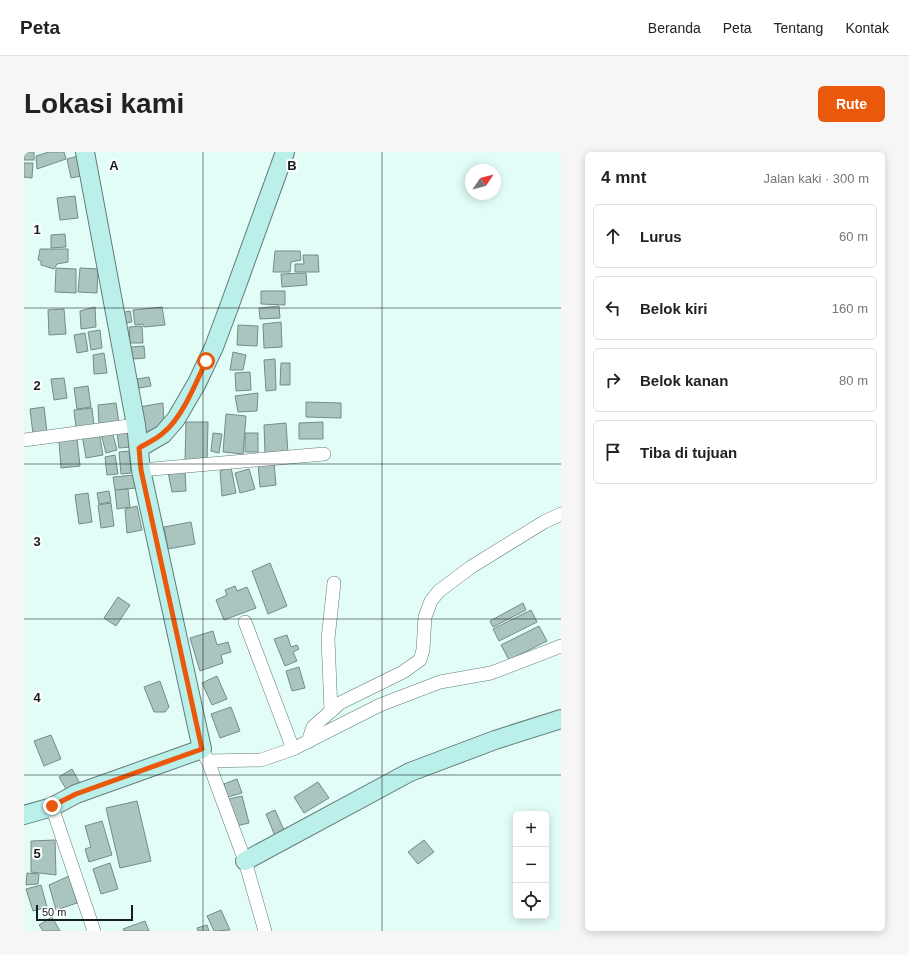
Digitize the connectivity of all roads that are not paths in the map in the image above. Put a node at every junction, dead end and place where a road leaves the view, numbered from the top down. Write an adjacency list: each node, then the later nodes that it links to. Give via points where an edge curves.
1 (85, 152): 3 (street)
2 (285, 152): 5 (street, via 214,347 197,383 176,419 163,434)
3 (136, 425): 4 (street); 5 (street)
4 (24, 440)
5 (139, 448): 7 (street)
6 (324, 454): 7 (street)
7 (141, 470): 16 (street)
8 (561, 514): 12 (street, via 472,567 439,591 431,601 425,617 420,660 403,672 340,703)
9 (334, 583): 12 (street, via 328,639)
10 (245, 622): 15 (street)
11 (561, 646): 14 (street, via 491,673 440,682 400,697)
12 (331, 711): 14 (street, via 313,727)
13 (561, 719): 19 (street, via 495,740 410,772)
14 (308, 742): 15 (street)
15 (293, 749): 16 (street, via 261,760)
16 (205, 755): 17 (street, via 76,794); 19 (street)
17 (52, 806): 18 (street); 20 (street)
18 (24, 815)
19 (245, 861): 21 (street)
20 (94, 931)
21 (265, 931)

